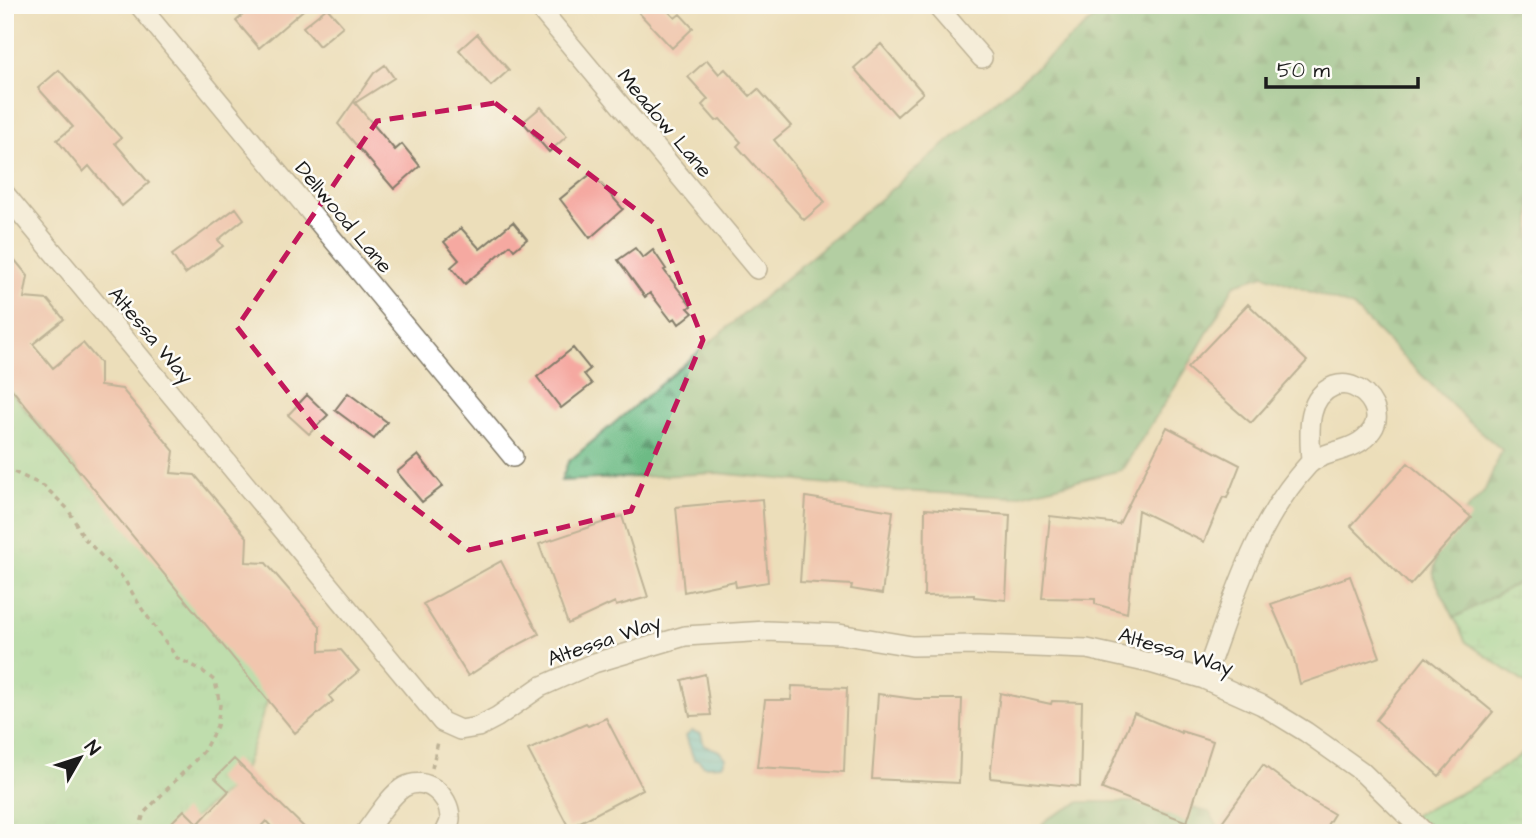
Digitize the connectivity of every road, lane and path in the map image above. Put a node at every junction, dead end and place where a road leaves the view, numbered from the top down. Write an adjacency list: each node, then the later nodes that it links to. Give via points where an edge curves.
1 (139, 5): 7 (street, Dellwood Lane)
2 (537, 5): 6 (street, Meadow Lane)
3 (936, 5): 4 (street)
4 (982, 58)
5 (5, 194): 11 (street, Altessa Way)
6 (757, 269)
7 (513, 457)
8 (1311, 462): 10 (street, via 1286,490 1258,536)
9 (5, 468): 13 (path, via 44,486 68,509 84,538 124,579 177,658 215,681 217,726 202,752 144,813)
10 (1204, 679): 11 (street, Altessa Way, via 1087,649 912,646 839,634 767,631 685,636 594,663 540,687 478,727 460,730); 16 (street, Altessa Way, via 1262,705 1306,732 1361,771)
11 (445, 723): 12 (path)
12 (428, 785): 14 (street, via 401,788); 15 (street, via 446,801 451,819)
13 (138, 833)
14 (365, 833)
15 (445, 833)
16 (1425, 833)

